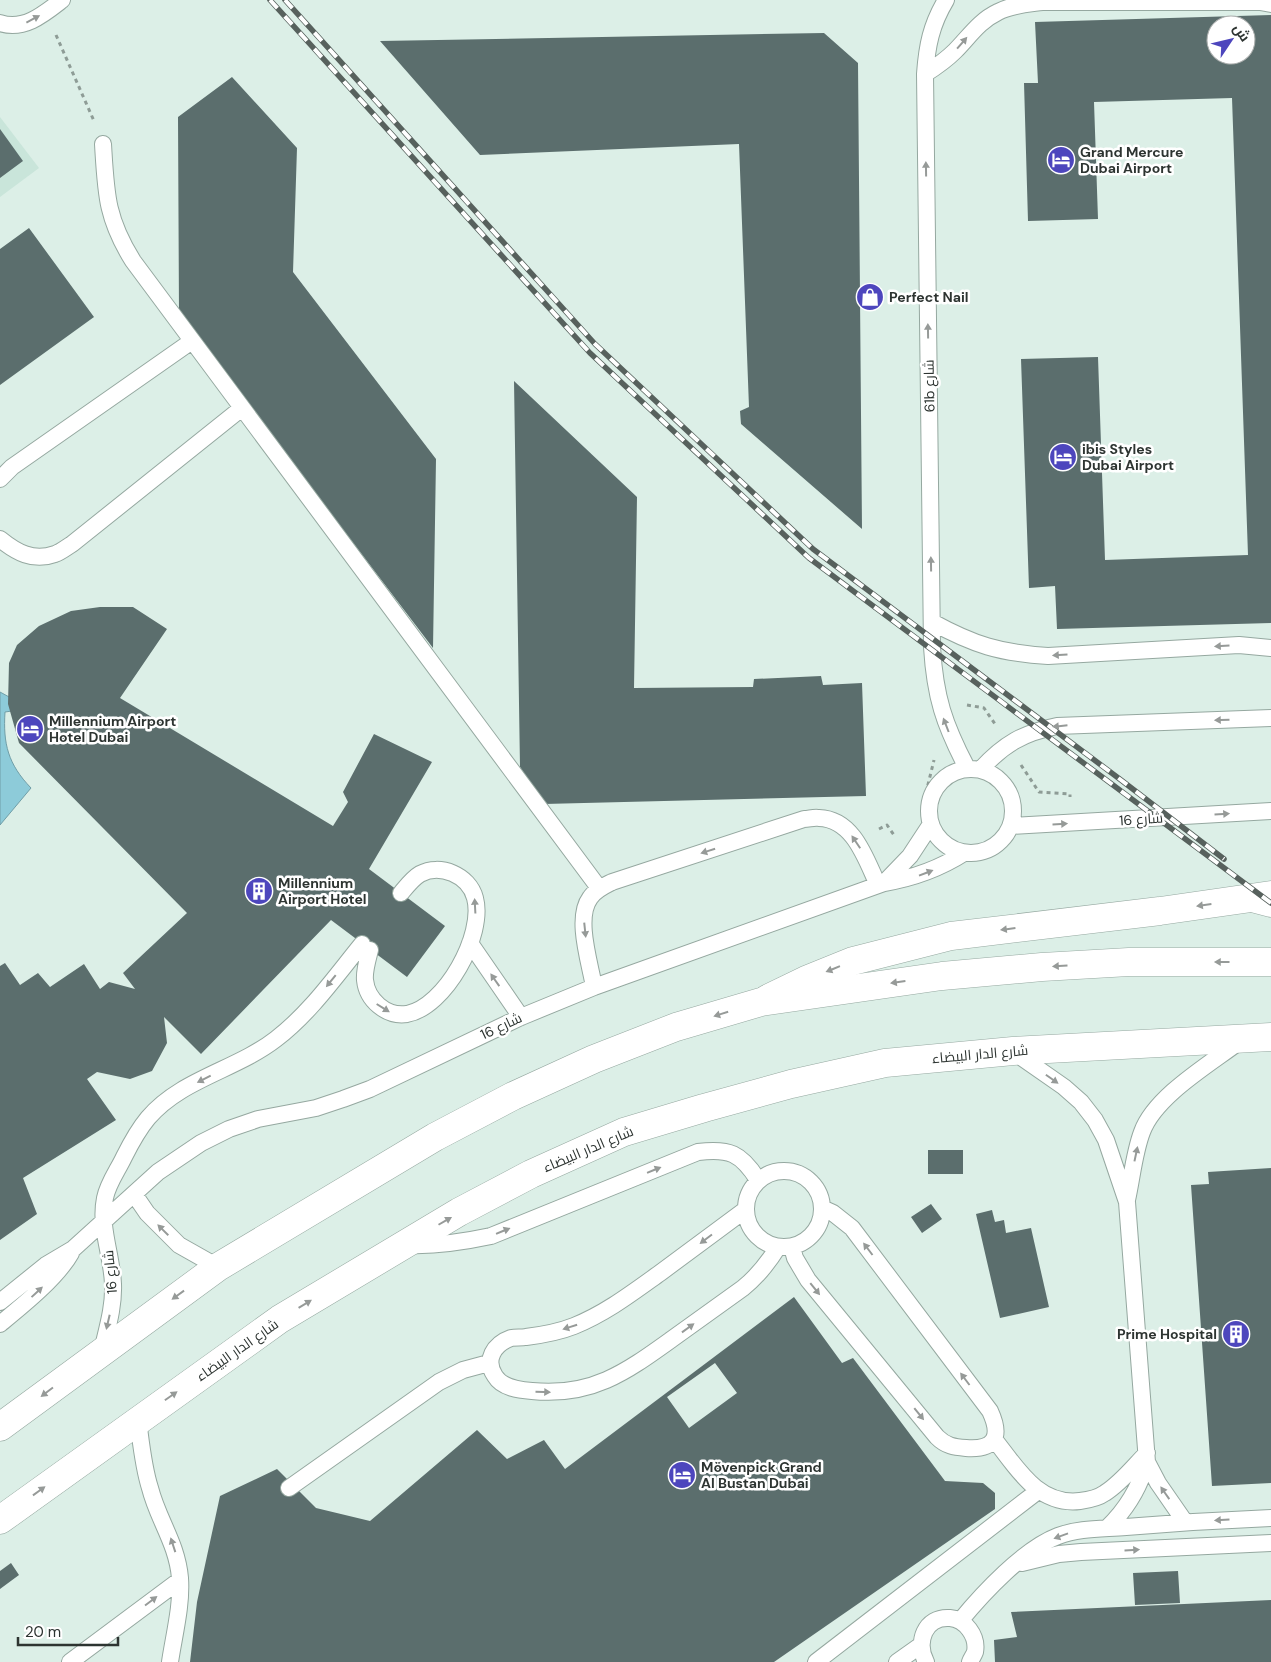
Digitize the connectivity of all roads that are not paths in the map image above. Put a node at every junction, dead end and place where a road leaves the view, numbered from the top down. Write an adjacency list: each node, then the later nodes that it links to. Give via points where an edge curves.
1 (62, 0): 4 (lane, one-way to 1, via 28,23)
2 (946, 0): 5 (lane, 61b شارع, via 936,17 927,45)
3 (1271, 4): 5 (lane, one-way to 3, via 947,58 986,18 1013,6 1042,2)
4 (0, 23)
5 (925, 74): 11 (lane, 61b شارع, one-way to 5)
6 (104, 144): 7 (lane, via 107,195 116,230 133,261)
7 (192, 341): 8 (lane); 9 (lane, via 12,467)
8 (242, 408): 10 (lane, via 72,544 55,554 34,557 16,551); 20 (lane)
9 (0, 479)
10 (0, 539)
11 (932, 622): 12 (lane, one-way to 11, via 1239,645 1048,656 1017,654 986,648); 14 (lane, 61b شارع, one-way to 11, via 952,740 941,710 934,679)
12 (1271, 648)
13 (1271, 718): 14 (lane, one-way to 14, via 1057,726 1015,740)
14 (974, 769): 16 (lane, via 953,773 940,782 932,794); 17 (lane, via 992,774 1009,791 1014,814)
15 (1271, 811): 17 (lane, شارع 16, one-way to 15)
16 (931, 824): 18 (lane, via 944,843); 19 (lane, شارع 16, via 910,856)
17 (1011, 826): 18 (lane, شارع 16, via 1000,842 984,852)
18 (964, 853): 19 (lane, شارع 16, one-way to 18, via 926,873)
19 (881, 884): 20 (lane, one-way to 20, via 850,833 836,822 820,818 804,819); 25 (lane, شارع 16)
20 (599, 888): 25 (lane, one-way to 25, via 589,898 584,912)
21 (401, 893): 23 (lane, one-way to 21, via 476,914 475,897 467,882 453,872 436,870 420,874)
22 (1265, 899): 26 (main road, one-way to 26, via 951,936 853,961)
23 (470, 944): 27 (lane, one-way to 23); 35 (lane, via 460,966 431,1002 416,1012 399,1015 382,1009 370,996 365,979 366,947 295,1024 274,1041 183,1089 148,1118 134,1136 109,1187)
24 (1271, 962): 26 (main road, one-way to 26, via 1129,962 1042,967 942,976)
25 (594, 986): 27 (lane, شارع 16)
26 (761, 1002): 39 (main road, one-way to 39, via 676,1027 594,1058 513,1096 435,1137)
27 (521, 1017): 31 (lane, شارع 16, via 370,1089 316,1108 229,1129 176,1159)
28 (1258, 1037): 29 (main road, شارع الدار البيضاء); 32 (lane, one-way to 28, via 1142,1131 1152,1112 1166,1097)
29 (1013, 1051): 32 (lane, one-way to 32, via 1064,1087 1095,1120 1106,1140); 36 (main road, شارع الدار البيضاء, one-way to 29, via 531,1174 624,1132 791,1084 885,1063)
30 (758, 1180): 33 (lane, via 770,1172 785,1170 799,1174 811,1182 819,1194); 34 (lane, via 748,1193); 36 (lane, one-way to 30, via 433,1246 491,1236 698,1152 716,1150 734,1154 748,1164)
31 (134, 1194): 35 (lane, شارع 16); 39 (lane, one-way to 31, via 179,1245 147,1213)
32 (1127, 1202): 47 (lane)
33 (822, 1208): 37 (lane, via 814,1232 804,1241); 46 (lane, one-way to 33, via 994,1420 990,1411 852,1228)
34 (745, 1210): 37 (lane, via 755,1235); 43 (lane, one-way to 43, via 613,1308 571,1328 512,1338 500,1344 490,1356)
35 (104, 1222): 38 (lane, شارع 16); 42 (lane, شارع 16, one-way to 42, via 113,1285)
36 (404, 1245): 44 (main road, شارع الدار البيضاء, one-way to 36, via 280,1319)
37 (785, 1247): 43 (lane, one-way to 37, via 495,1377 506,1386 521,1390 567,1392 612,1379 743,1288); 46 (lane, one-way to 46, via 808,1280 944,1443 982,1448)
38 (73, 1249): 40 (lane, via 46,1265); 41 (lane, one-way to 38, via 62,1266)
39 (218, 1267): 42 (main road, one-way to 42)
40 (0, 1302)
41 (0, 1324)
42 (102, 1351): 45 (main road, one-way to 45)
43 (490, 1363): 48 (lane, via 463,1370 439,1382)
44 (138, 1420): 51 (main road, شارع الدار البيضاء, one-way to 44); 56 (lane, one-way to 44, via 177,1557 150,1488)
45 (0, 1427)
46 (994, 1439): 49 (lane)
47 (1147, 1458): 49 (lane, via 1104,1494 1088,1500 1054,1499); 52 (lane, one-way to 47, via 1158,1483); 53 (lane, via 1141,1482 1132,1499)
48 (289, 1488)
49 (1038, 1491): 61 (lane)
50 (1271, 1518): 52 (lane, one-way to 52)
51 (0, 1520)
52 (1185, 1522): 53 (lane)
53 (1107, 1528): 55 (lane, one-way to 55, via 1074,1531 1056,1537)
54 (1271, 1543): 55 (lane, one-way to 54, via 1059,1554 1081,1552)
55 (1015, 1566): 57 (lane, via 995,1582)
56 (180, 1580): 59 (lane, one-way to 56); 60 (lane)
57 (960, 1621): 58 (lane, via 950,1618 929,1626); 64 (lane, via 970,1629 974,1640 975,1652)
58 (921, 1645): 62 (lane); 63 (lane)
59 (70, 1662)
60 (170, 1662)
61 (816, 1662)
62 (897, 1662)
63 (926, 1662)
64 (970, 1662)

